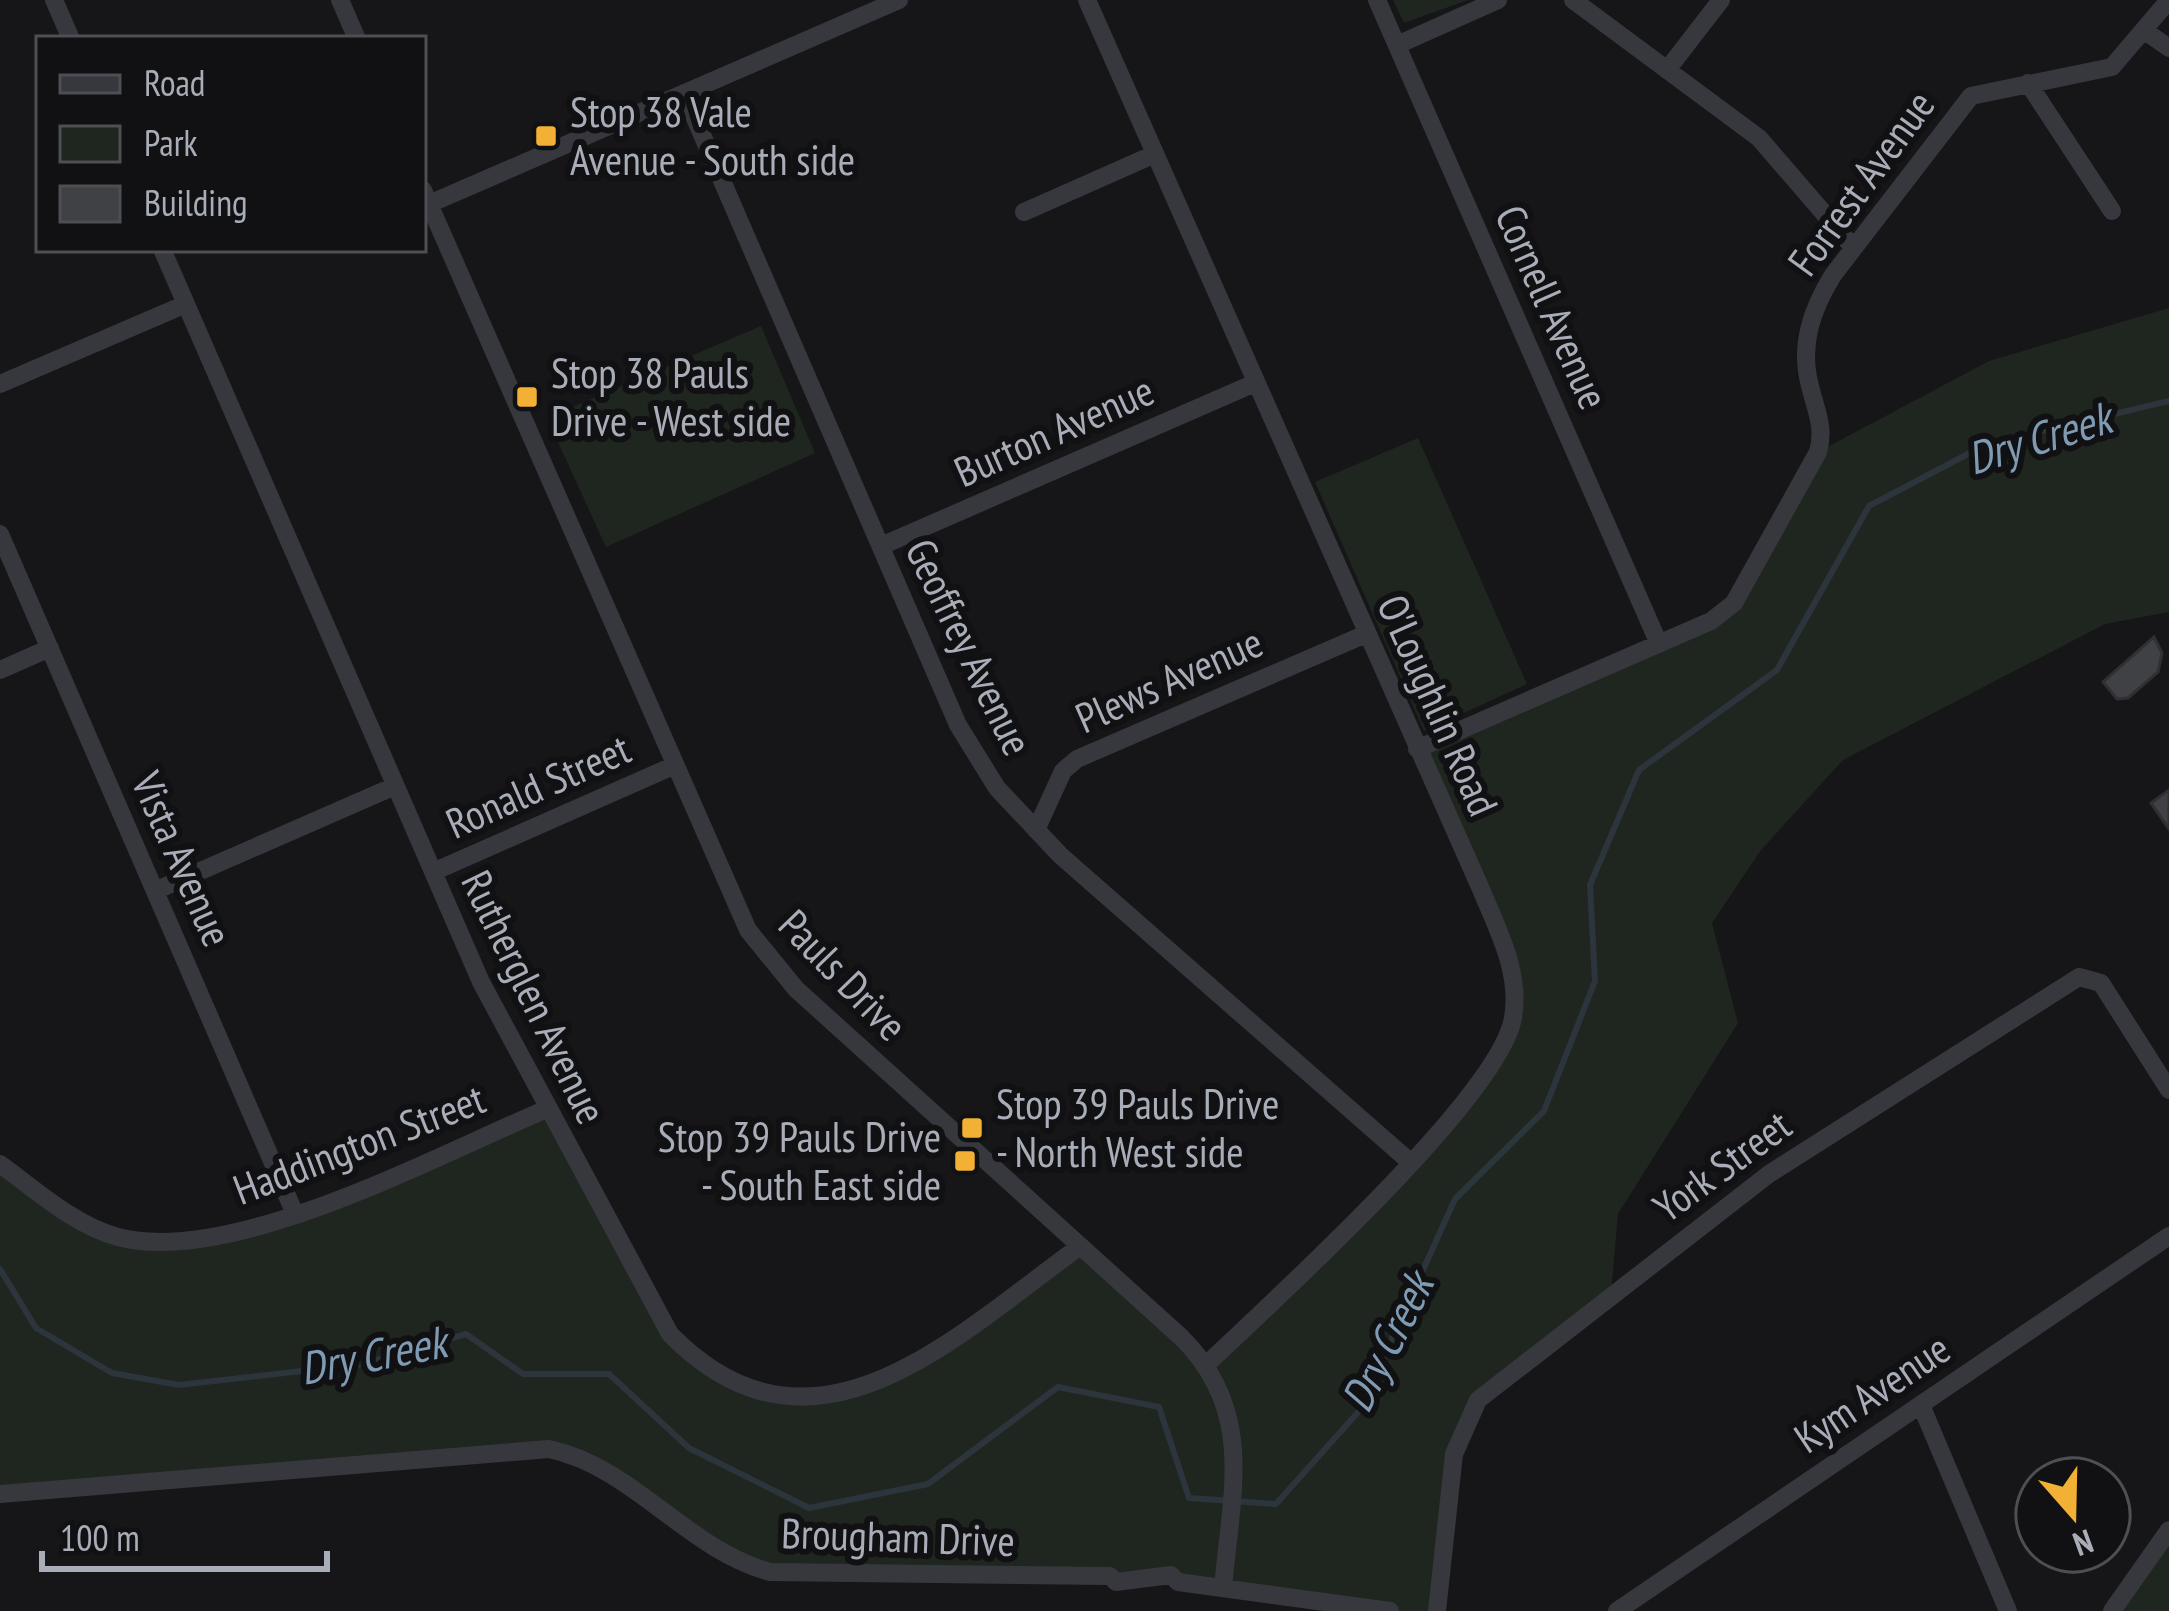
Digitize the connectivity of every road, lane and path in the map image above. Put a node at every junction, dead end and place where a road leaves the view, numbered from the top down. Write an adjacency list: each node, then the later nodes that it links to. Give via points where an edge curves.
1 (54, 0): 11 (street)
2 (340, 0): 12 (street)
3 (899, 0): 17 (street)
4 (1088, 0): 18 (street, O'Loughlin Road)
5 (1377, 0): 13 (street, Cornell Avenue)
6 (1498, 0): 13 (street)
7 (1573, 0): 15 (street)
8 (1720, 0): 15 (street)
9 (2169, 0): 10 (street, Forrest Avenue)
10 (2145, 31): 14 (street); 16 (street, Forrest Avenue, via 2112,67)
11 (70, 36)
12 (356, 36)
13 (1397, 45): 30 (street, Cornell Avenue)
14 (2169, 48)
15 (1667, 70): 22 (street, via 1759,138)
16 (2028, 83): 20 (street); 22 (street, Forrest Avenue, via 1963,103)
17 (685, 93): 19 (street); 28 (street, Geoffrey Avenue)
18 (1155, 154): 21 (street); 25 (street, O'Loughlin Road)
19 (426, 197): 34 (street, Pauls Drive)
20 (2112, 211)
21 (1024, 212)
22 (1853, 247): 30 (street, Forrest Avenue, via 1809,321 1806,372 1822,431 1814,462 1734,604)
23 (163, 252): 24 (street, Rutherglen Avenue)
24 (187, 304): 26 (street); 35 (street, Rutherglen Avenue)
25 (1256, 382): 28 (street, Burton Avenue); 29 (street, O'Loughlin Road)
26 (0, 384)
27 (0, 534): 31 (street, Vista Avenue)
28 (880, 546): 36 (street, Geoffrey Avenue, via 970,749)
29 (1366, 634): 33 (street, O'Loughlin Road); 36 (street, Plews Avenue, via 1077,759 1063,771)
30 (1659, 644): 33 (street, Forrest Avenue)
31 (50, 648): 32 (street); 38 (street, Vista Avenue)
32 (0, 670)
33 (1417, 748): 41 (street, O'Loughlin Road, via 1480,887 1515,992 1495,1064)
34 (673, 766): 37 (street, Ronald Street); 45 (street, Pauls Drive, via 732,901 770,960)
35 (395, 786): 37 (street, Rutherglen Avenue); 38 (street)
36 (1036, 830): 41 (street, Geoffrey Avenue)
37 (433, 872): 40 (street, Rutherglen Avenue)
38 (157, 890): 43 (street, Vista Avenue)
39 (2169, 1090): 52 (street, York Street, via 2102,983 2079,976 1769,1174 1478,1400 1454,1454)
40 (547, 1108): 43 (street, Haddington Street); 45 (street, Rutherglen Avenue, via 670,1334 712,1371 755,1391 810,1399 868,1386 947,1342)
41 (1408, 1161): 46 (street, O'Loughlin Road)
42 (0, 1164): 43 (street, Haddington Street, via 88,1224 131,1240 209,1237)
43 (295, 1214)
44 (2169, 1236): 47 (street, Kym Avenue)
45 (1079, 1247): 46 (street, Pauls Drive)
46 (1206, 1365): 50 (street, Pauls Drive, via 1230,1417)
47 (1921, 1405): 53 (street, Kym Avenue); 54 (street)
48 (0, 1494): 50 (street, Brougham Drive, via 532,1448 590,1461 722,1553 770,1572 1116,1582 1160,1574)
49 (2169, 1530): 55 (street)
50 (1223, 1588): 51 (street, Brougham Drive)
51 (1390, 1611)
52 (1437, 1611)
53 (1617, 1611)
54 (2008, 1611)
55 (2112, 1611)

